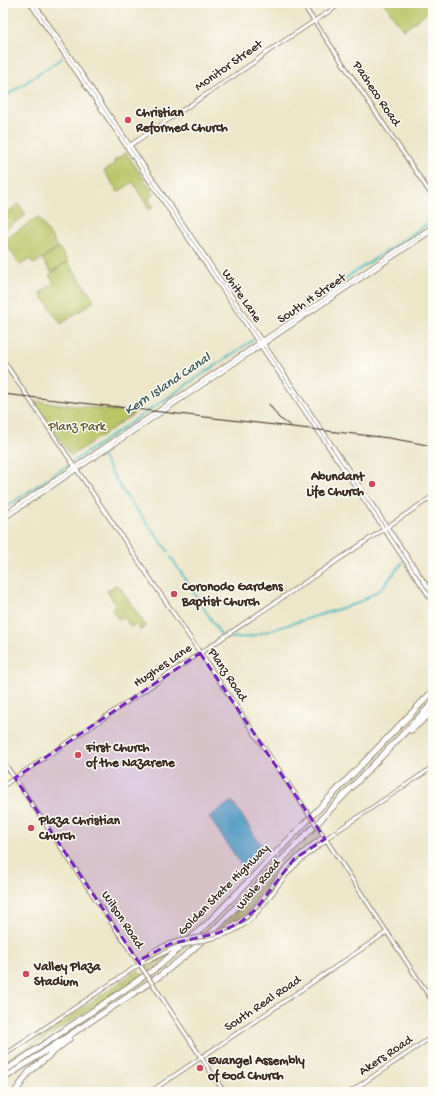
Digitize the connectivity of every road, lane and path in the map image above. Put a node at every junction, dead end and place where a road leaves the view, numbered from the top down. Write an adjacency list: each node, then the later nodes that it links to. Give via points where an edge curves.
1 (30, 3): 6 (street, White Lane)
2 (34, 3): 6 (street, White Lane)
3 (302, 3): 5 (street, Pacheco Road)
4 (342, 3): 5 (street, Monitor Street)
5 (314, 22): 6 (street, Monitor Street); 7 (street, Pacheco Road)
6 (129, 146): 11 (street, White Lane); 13 (street, White Lane)
7 (433, 197)
8 (433, 226): 10 (street, South H Street)
9 (433, 230): 12 (street, South H Street)
10 (425, 231): 12 (street); 14 (street, South H Street)
11 (190, 240): 13 (street); 16 (street, White Lane)
12 (415, 243): 15 (street, South H Street)
13 (200, 248): 17 (street, White Lane)
14 (394, 253): 15 (street); 18 (street, South H Street)
15 (381, 265): 19 (street, South H Street)
16 (221, 285): 17 (street); 20 (street, White Lane)
17 (234, 298): 20 (street, White Lane)
18 (305, 312): 19 (street); 20 (street, South H Street)
19 (295, 323): 20 (street, South H Street)
20 (262, 342): 21 (street, South H Street); 23 (street, South H Street); 25 (street, White Lane); 27 (street, White Lane)
21 (247, 350): 23 (street); 24 (street, South H Street)
22 (3, 360): 37 (street, Planz Road)
23 (239, 360): 26 (street, South H Street)
24 (216, 371): 26 (street); 30 (street, South H Street)
25 (279, 373): 27 (street); 28 (street, White Lane)
26 (207, 381): 30 (street, South H Street)
27 (289, 381): 29 (street, White Lane)
28 (286, 384): 29 (street); 31 (street, White Lane)
29 (298, 393): 32 (street, White Lane)
30 (184, 394): 37 (street, South H Street)
31 (294, 395): 32 (street); 33 (street, White Lane)
32 (308, 408): 34 (street, White Lane)
33 (304, 411): 34 (street); 35 (street, White Lane)
34 (319, 425): 36 (street, White Lane)
35 (322, 437): 36 (street); 41 (street, White Lane)
36 (332, 445): 41 (street, White Lane)
37 (75, 466): 39 (street, South H Street); 40 (street, South H Street); 45 (street, Planz Road)
38 (433, 496): 41 (street, Hughes Lane)
39 (3, 515)
40 (3, 519)
41 (386, 528): 42 (street, White Lane); 42 (street, White Lane, via 408,565); 45 (street, Hughes Lane)
42 (417, 575): 43 (street); 44 (street, White Lane)
43 (433, 595)
44 (433, 602)
45 (200, 653): 54 (street, Hughes Lane); 56 (street, Planz Road, bridge)
46 (433, 685): 50 (highway)
47 (433, 691): 50 (highway, Golden State Highway)
48 (433, 703): 51 (highway, Golden State Highway)
49 (433, 711): 51 (highway)
50 (402, 723): 64 (highway, Golden State Highway, via 184,946 159,966)
51 (394, 743): 60 (highway, Golden State Highway, via 200,943 161,975)
52 (3, 761): 54 (street, Wilson Road)
53 (433, 767): 56 (street, Wible Road)
54 (15, 778): 55 (street, Hughes Lane); 58 (street, Wilson Road)
55 (3, 786)
56 (325, 839): 57 (street, Planz Road); 58 (street, Wible Road, bridge, via 293,868 253,919 232,932 180,946); 58 (street, Wible Road, bridge, via 321,838 289,864 250,915 236,925 218,933 179,941 153,952)
57 (387, 932): 59 (street, Planz Road); 63 (street, South Real Road)
58 (140, 964): 62 (street, Wible Road); 63 (street, Wilson Road, bridge)
59 (433, 1002)
60 (87, 1024): 65 (highway, Golden State Highway); 66 (highway, via 29,1072)
61 (433, 1036): 69 (street, Akers Road)
62 (3, 1056)
63 (201, 1057): 67 (street, South Real Road); 68 (street, Wilson Road)
64 (3, 1072)
65 (3, 1079)
66 (15, 1092)
67 (150, 1092)
68 (224, 1092)
69 (350, 1092)

